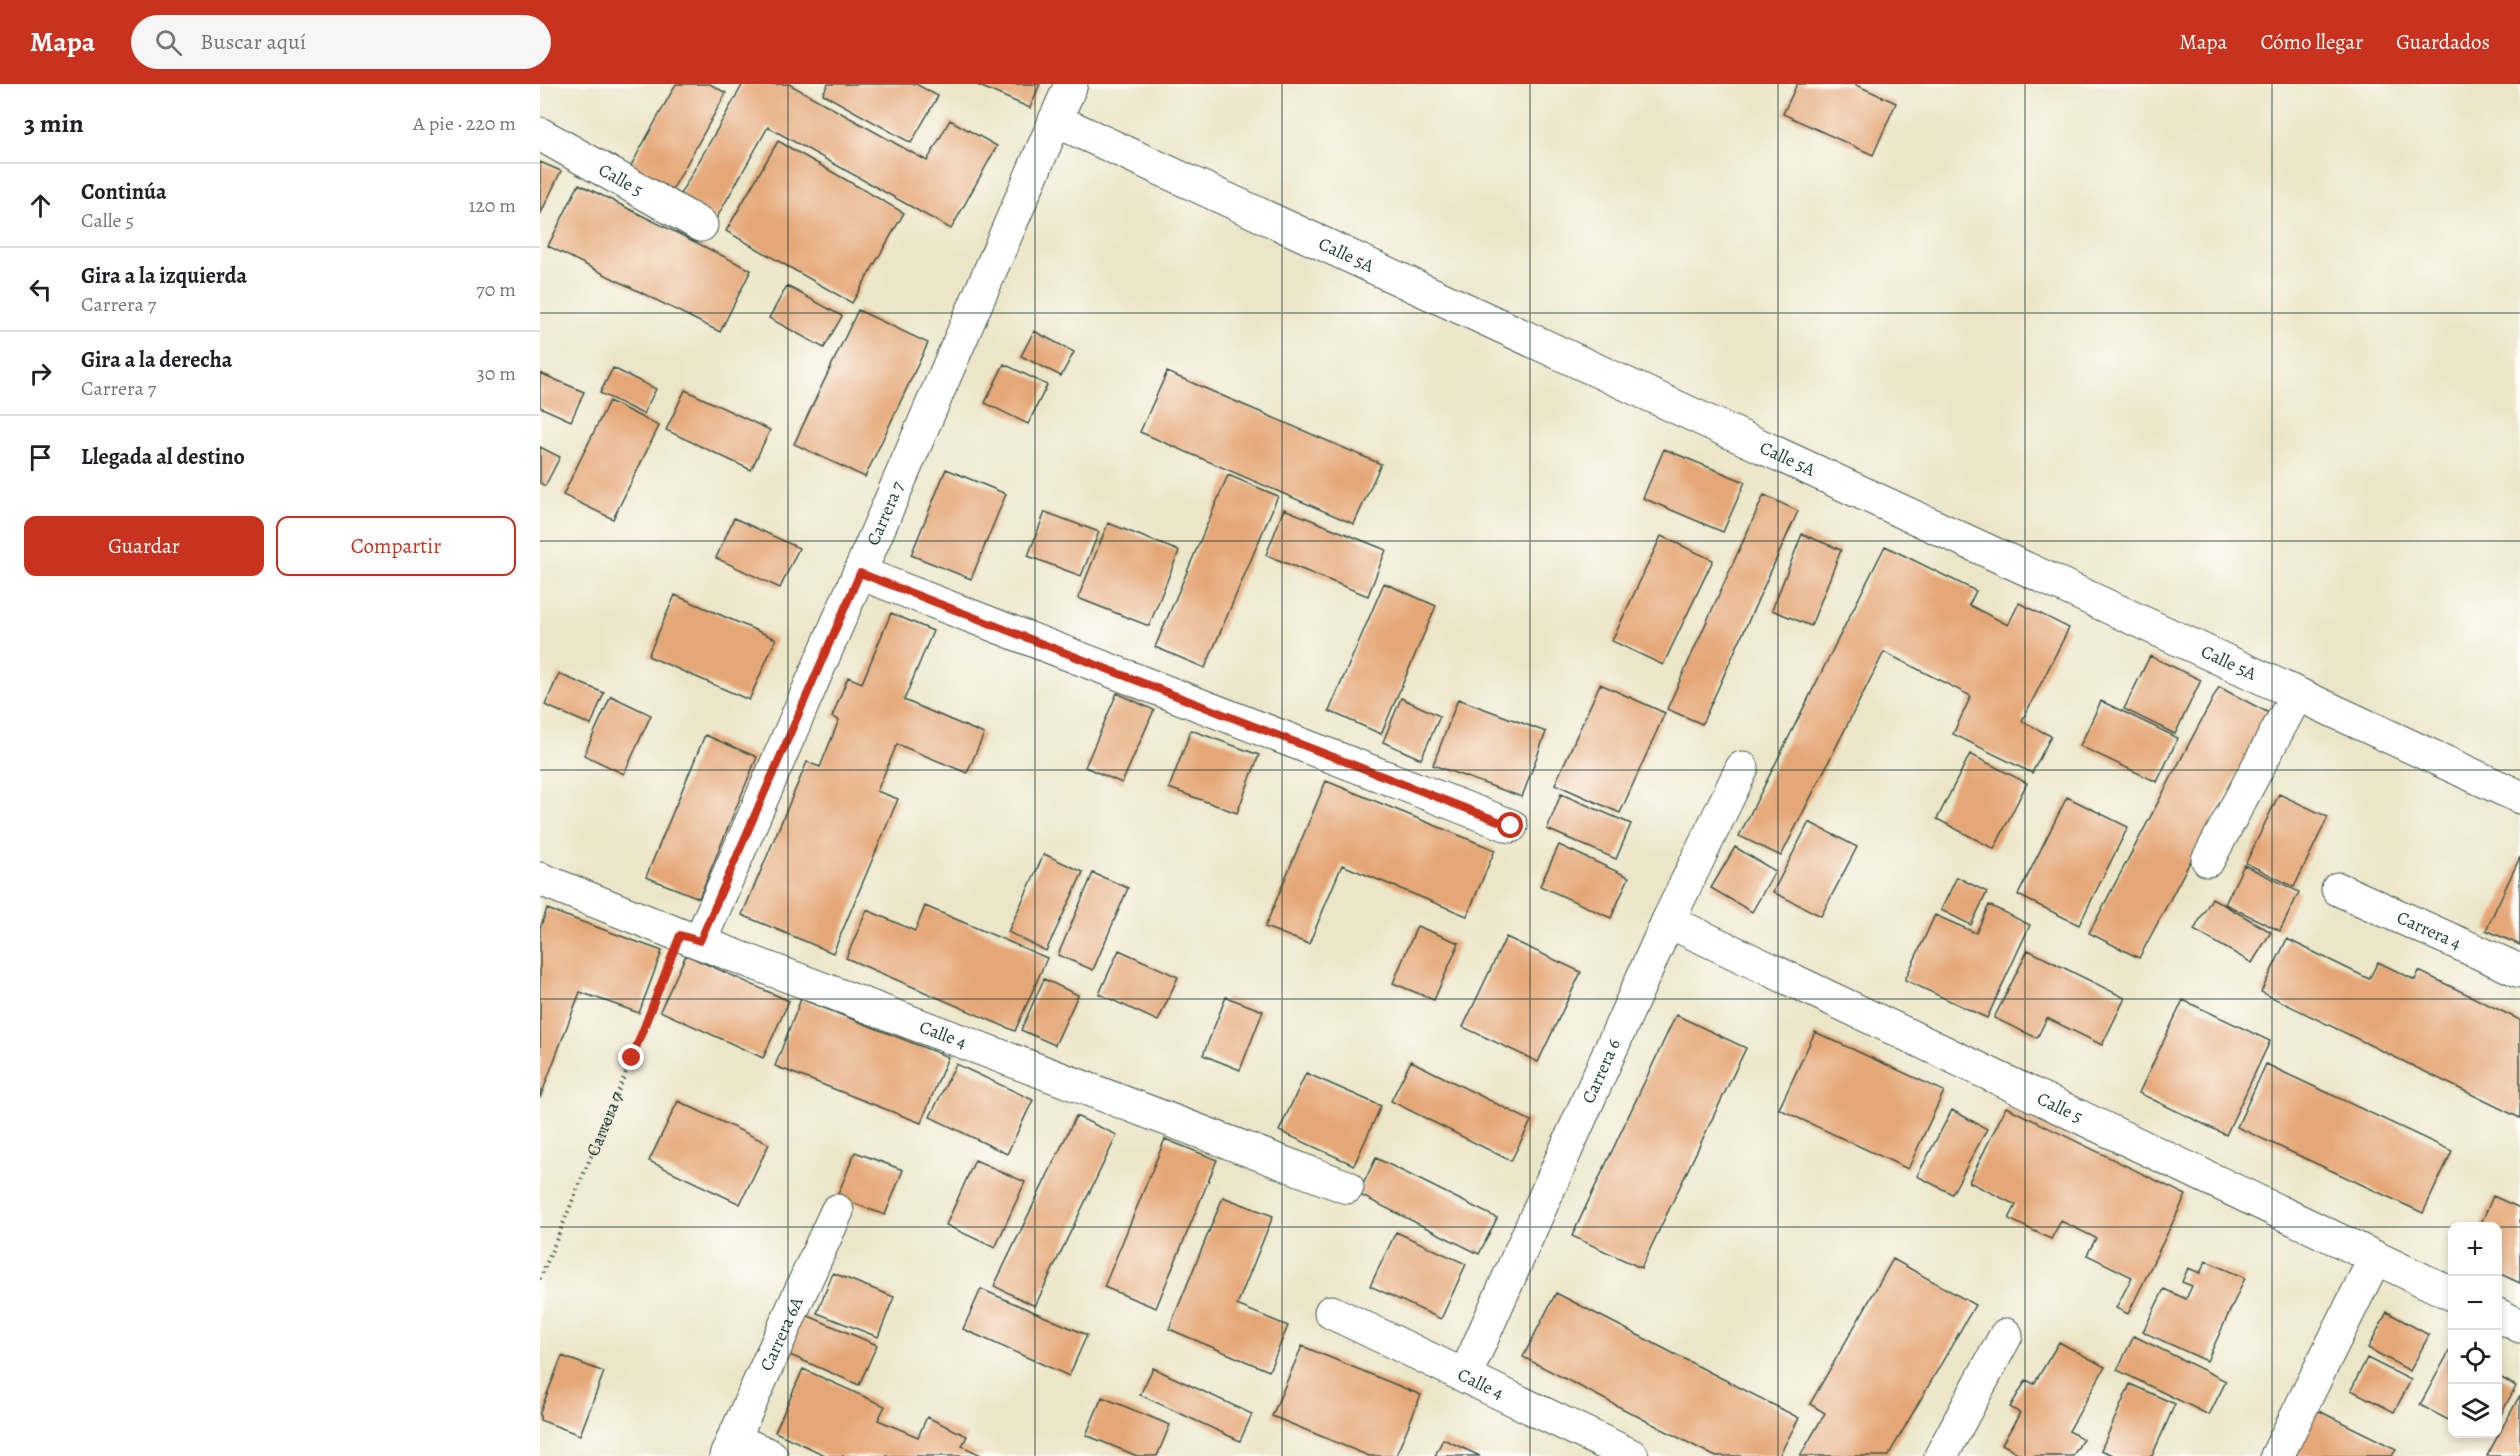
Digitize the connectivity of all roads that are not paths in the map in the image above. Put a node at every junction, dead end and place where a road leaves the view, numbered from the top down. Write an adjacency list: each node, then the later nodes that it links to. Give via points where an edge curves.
1 (1071, 84): 2 (street, Carrera 7)
2 (1055, 120): 5 (street, Carrera 7); 6 (street, Calle 5A)
3 (540, 134): 4 (street, Calle 5)
4 (701, 225)
5 (860, 573): 9 (street); 14 (street, Carrera 7)
6 (2297, 694): 8 (street, Calle 5A); 10 (street)
7 (1742, 768): 13 (street, Carrera 6)
8 (2520, 797)
9 (1511, 826)
10 (2208, 860)
11 (541, 881): 14 (street, Calle 4)
12 (2338, 889): 15 (street, Carrera 4)
13 (1668, 921): 18 (street, Calle 5); 24 (street, Carrera 6)
14 (690, 938): 16 (street, Calle 4)
15 (2520, 971)
16 (1347, 1187)
17 (837, 1211): 25 (street, Carrera 6A)
18 (2375, 1258): 19 (street, Calle 5); 29 (street)
19 (2448, 1292)
20 (1331, 1312): 24 (street, Calle 4)
21 (2502, 1317): 22 (street)
22 (2520, 1326)
23 (2006, 1335): 28 (street)
24 (1465, 1376): 27 (street, Calle 4)
25 (729, 1448): 26 (street)
26 (771, 1456)
27 (1632, 1456)
28 (1941, 1456)
29 (2277, 1456)

